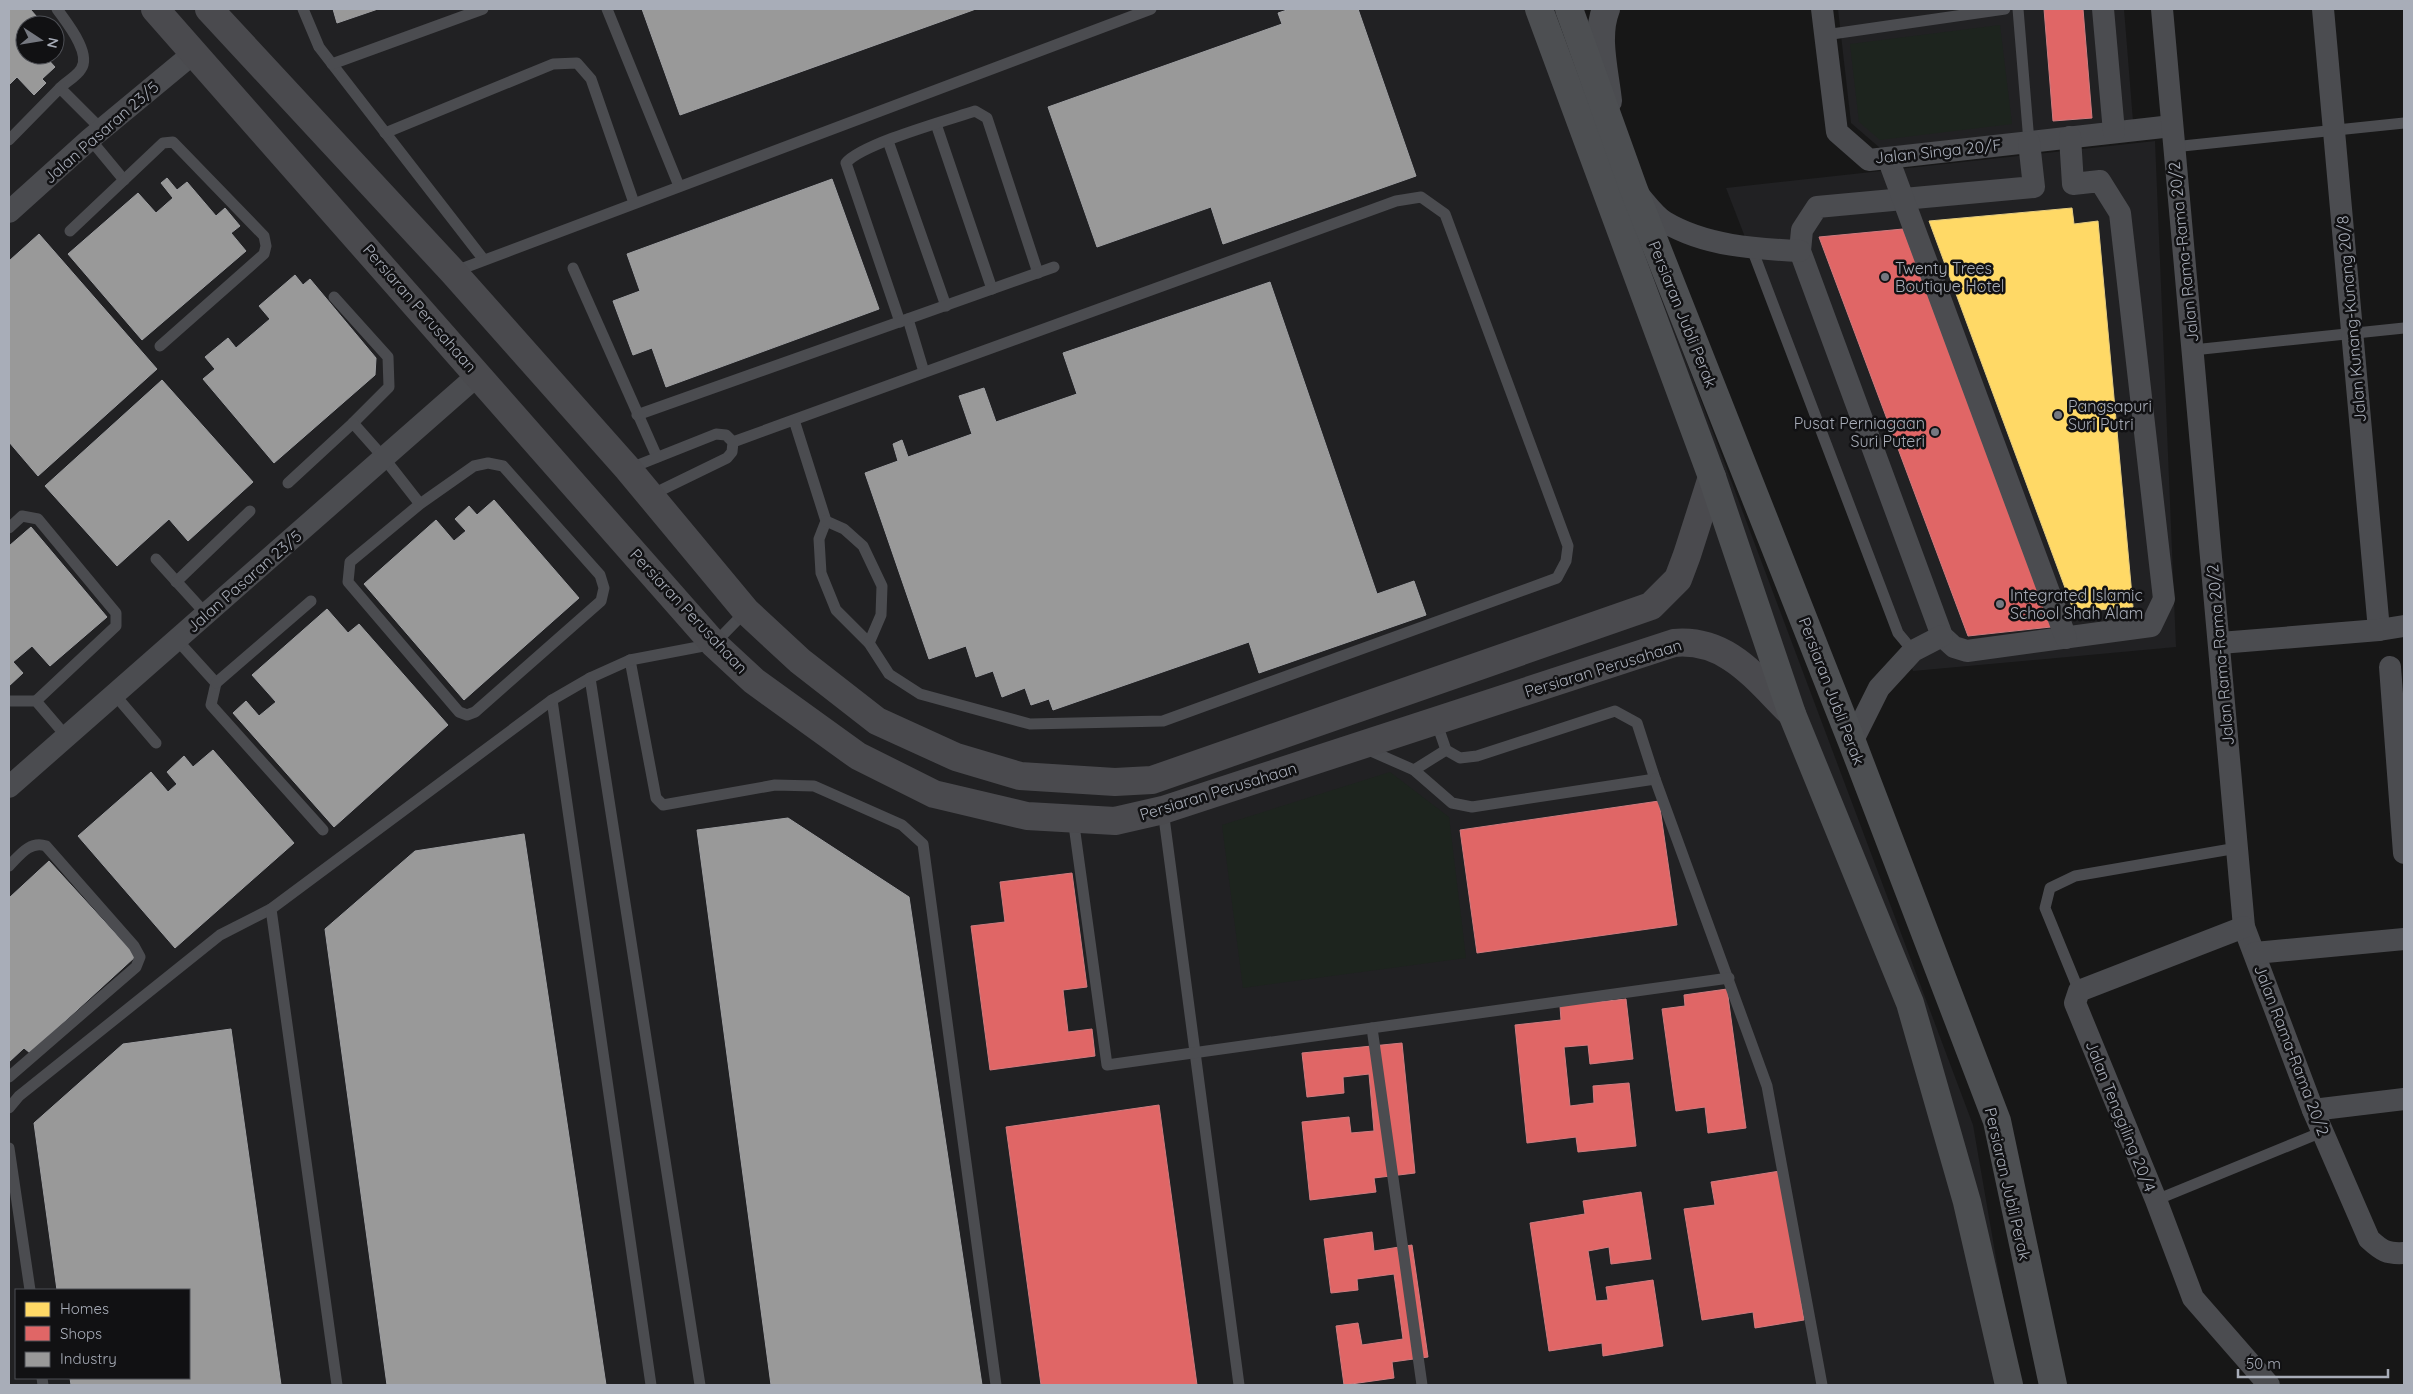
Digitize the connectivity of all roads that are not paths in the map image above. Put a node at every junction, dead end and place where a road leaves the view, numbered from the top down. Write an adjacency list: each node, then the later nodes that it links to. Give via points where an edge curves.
1 (57, 9): 20 (lane, via 80,43 84,57 82,69)
2 (155, 9): 18 (main road, Persiaran Perusahaan)
3 (209, 9): 46 (main road, Persiaran Perusahaan)
4 (303, 9): 19 (lane, via 319,47)
5 (483, 9): 19 (lane)
6 (607, 9): 35 (lane)
7 (1152, 9): 35 (lane)
8 (1539, 9): 65 (main road, Persiaran Jubli Perak)
9 (1569, 9): 23 (main road, Persiaran Jubli Perak)
10 (1606, 9): 23 (street, via 1602,44)
11 (1822, 9): 17 (street, Jalan Singa 20/F)
12 (2005, 9): 17 (lane)
13 (2018, 9): 32 (lane)
14 (2103, 9): 25 (street)
15 (2162, 9): 28 (street, Jalan Rama-Rama 20/2)
16 (2323, 9): 24 (street, Jalan Kunang-Kunang 20/8)
17 (1825, 35): 33 (street, Jalan Singa 20/F, via 1837,132 1869,160)
18 (194, 52): 27 (street, Jalan Pasaran 23/5); 57 (main road, Persiaran Perusahaan)
19 (332, 64): 26 (lane)
20 (60, 88): 27 (lane); 30 (lane)
21 (936, 124): 31 (lane); 47 (lane, via 975,111 987,118); 48 (lane)
22 (2404, 124): 24 (lane)
23 (1611, 128): 36 (main road, Persiaran Jubli Perak)
24 (2334, 131): 28 (lane); 53 (street, Jalan Kunang-Kunang 20/8)
25 (2114, 132): 28 (street, Jalan Singa 20/F); 29 (street, Jalan Singa 20/F)
26 (385, 133): 38 (lane, via 553,64 576,63 591,79); 43 (lane)
27 (96, 135): 34 (lane); 39 (street, Jalan Pasaran 23/5)
28 (2172, 136): 55 (street, Jalan Rama-Rama 20/2)
29 (2070, 137): 32 (street, Jalan Singa 20/F); 80 (street, via 2073,184 2100,181 2120,213 2164,599 2151,626)
30 (9, 140)
31 (888, 141): 50 (lane); 51 (lane, via 852,156 846,164)
32 (2029, 142): 33 (street, Jalan Singa 20/F); 37 (street, via 2034,188)
33 (1888, 158): 37 (street)
34 (124, 180): 40 (lane); 54 (lane, via 163,143 174,142 264,236 264,254)
35 (679, 186): 38 (lane)
36 (1634, 190): 41 (street, via 1664,222 1700,237); 97 (main road, Persiaran Jubli Perak)
37 (1902, 200): 42 (street, via 1817,207 1802,230); 80 (street)
38 (634, 203): 43 (lane)
39 (9, 210)
40 (70, 231)
41 (1752, 249): 42 (street); 85 (lane, via 1898,634)
42 (1800, 251): 79 (street)
43 (484, 260): 46 (lane)
44 (1054, 267): 47 (lane)
45 (573, 268): 58 (lane)
46 (453, 272): 64 (main road, Persiaran Perusahaan)
47 (1038, 273): 48 (lane)
48 (992, 289): 50 (lane)
49 (334, 297): 60 (lane, via 388,357 389,387)
50 (946, 306): 51 (lane)
51 (904, 320): 56 (lane); 58 (lane)
52 (2404, 328): 53 (lane)
53 (2352, 333): 55 (lane); 78 (street, Jalan Kunang-Kunang 20/8)
54 (160, 346)
55 (2193, 350): 84 (street, Jalan Rama-Rama 20/2)
56 (924, 372): 59 (lane); 82 (lane, via 1386,204 1421,197 1445,214 1568,546 1566,561 1557,578 1163,721 1030,724 920,694 888,674)
57 (479, 374): 63 (street, Jalan Pasaran 23/5); 83 (main road, Persiaran Perusahaan)
58 (637, 415): 62 (lane)
59 (794, 420): 61 (lane); 70 (lane)
60 (353, 423): 63 (lane); 66 (lane)
61 (734, 442): 62 (lane, via 726,435 716,434); 67 (lane, via 727,458)
62 (657, 457): 64 (lane)
63 (384, 458): 68 (lane); 76 (street, Jalan Pasaran 23/5)
64 (628, 469): 67 (main road, Persiaran Perusahaan)
65 (1712, 477): 75 (main road, Persiaran Perusahaan, via 1678,578 1651,606 1152,780 1115,782 1020,776 956,758 877,721 800,661); 94 (main road, Persiaran Jubli Perak)
66 (288, 484)
67 (652, 495): 75 (main road, Persiaran Perusahaan)
68 (420, 504): 68 (lane, via 474,466 488,463 503,466 600,575 604,588 601,601 475,712 467,715 459,712 348,582 350,562)
69 (250, 511): 73 (lane)
70 (826, 521): 82 (lane, via 819,539 821,573 836,610); 82 (lane, via 844,529 863,546 882,586 881,615)
71 (9, 528): 93 (lane, via 22,516 38,519 116,613 116,626)
72 (156, 559): 73 (lane)
73 (176, 582): 76 (lane)
74 (311, 601): 89 (lane)
75 (746, 611): 83 (lane)
76 (206, 614): 81 (street, Jalan Pasaran 23/5)
77 (2404, 626): 78 (street)
78 (2379, 630): 84 (street)
79 (1942, 636): 80 (street, via 1954,647 1967,651); 85 (street)
80 (2066, 638)
81 (177, 640): 89 (lane); 90 (street, Jalan Pasaran 23/5)
82 (869, 643)
83 (714, 644): 86 (lane); 105 (main road, Persiaran Perusahaan, via 754,681 858,756 934,794 1027,816)
84 (2220, 644): 107 (street, Jalan Rama-Rama 20/2)
85 (1913, 651): 97 (street, via 1879,688)
86 (630, 660): 88 (lane); 130 (lane, via 656,798 663,805 774,785 814,786 902,825 923,844)
87 (2390, 667): 108 (street)
88 (590, 678): 91 (lane); 129 (lane)
89 (216, 683): 106 (lane, via 212,705)
90 (115, 695): 96 (street, Jalan Pasaran 23/5); 98 (lane)
91 (552, 700): 110 (lane); 128 (lane)
92 (9, 701): 93 (lane)
93 (36, 701): 96 (lane)
94 (1792, 714): 95 (main road, Persiaran Perusahaan, via 1739,662 1714,646 1691,641 1674,643); 134 (main road, Persiaran Jubli Perak, via 1910,1003 1967,1202)
95 (1436, 721): 99 (main road, Persiaran Perusahaan); 100 (lane)
96 (66, 736): 103 (street, Jalan Pasaran 23/5)
97 (1852, 742): 135 (main road, Persiaran Jubli Perak, via 1997,1121)
98 (156, 743)
99 (1360, 746): 101 (lane); 104 (main road, Persiaran Perusahaan)
100 (1446, 750): 101 (lane); 102 (lane, via 1460,758 1477,756 1615,711 1638,722)
101 (1414, 770): 102 (lane, via 1452,803 1472,807)
102 (1655, 779): 114 (lane)
103 (9, 787)
104 (1163, 810): 105 (main road, Persiaran Perusahaan, via 1114,821); 117 (lane)
105 (1074, 818): 117 (lane, via 1107,1065)
106 (323, 830)
107 (2237, 848): 111 (street, Jalan Rama-Rama 20/2); 115 (lane, via 2075,876 2050,888 2045,908)
108 (2404, 853)
109 (9, 866): 118 (lane, via 29,847 46,846 134,946 140,957 136,966)
110 (271, 909): 120 (lane, via 220,935 19,1096); 127 (lane)
111 (2244, 927): 113 (street, Jalan Rama-Rama 20/2); 115 (street)
112 (2404, 939): 113 (street)
113 (2255, 953): 121 (street, Jalan Rama-Rama 20/2)
114 (1729, 978): 116 (lane); 133 (lane, via 1767,1086)
115 (2079, 991): 124 (street, Jalan Tenggiling 20/4, via 2075,1003)
116 (1372, 1028): 117 (lane); 132 (lane)
117 (1196, 1053): 131 (lane)
118 (9, 1076)
119 (2404, 1099): 121 (street)
120 (9, 1108)
121 (2313, 1110): 122 (street, Jalan Rama-Rama 20/2)
122 (2322, 1132): 124 (lane); 125 (street, Jalan Rama-Rama 20/2, via 2369,1239 2391,1254)
123 (9, 1148): 126 (lane)
124 (2156, 1200): 136 (street, Jalan Tenggiling 20/4, via 2193,1298)
125 (2404, 1253)
126 (30, 1289)
127 (336, 1385)
128 (651, 1385)
129 (700, 1385)
130 (996, 1385)
131 (1239, 1385)
132 (1422, 1385)
133 (1822, 1385)
134 (2009, 1385)
135 (2053, 1385)
136 (2269, 1385)

